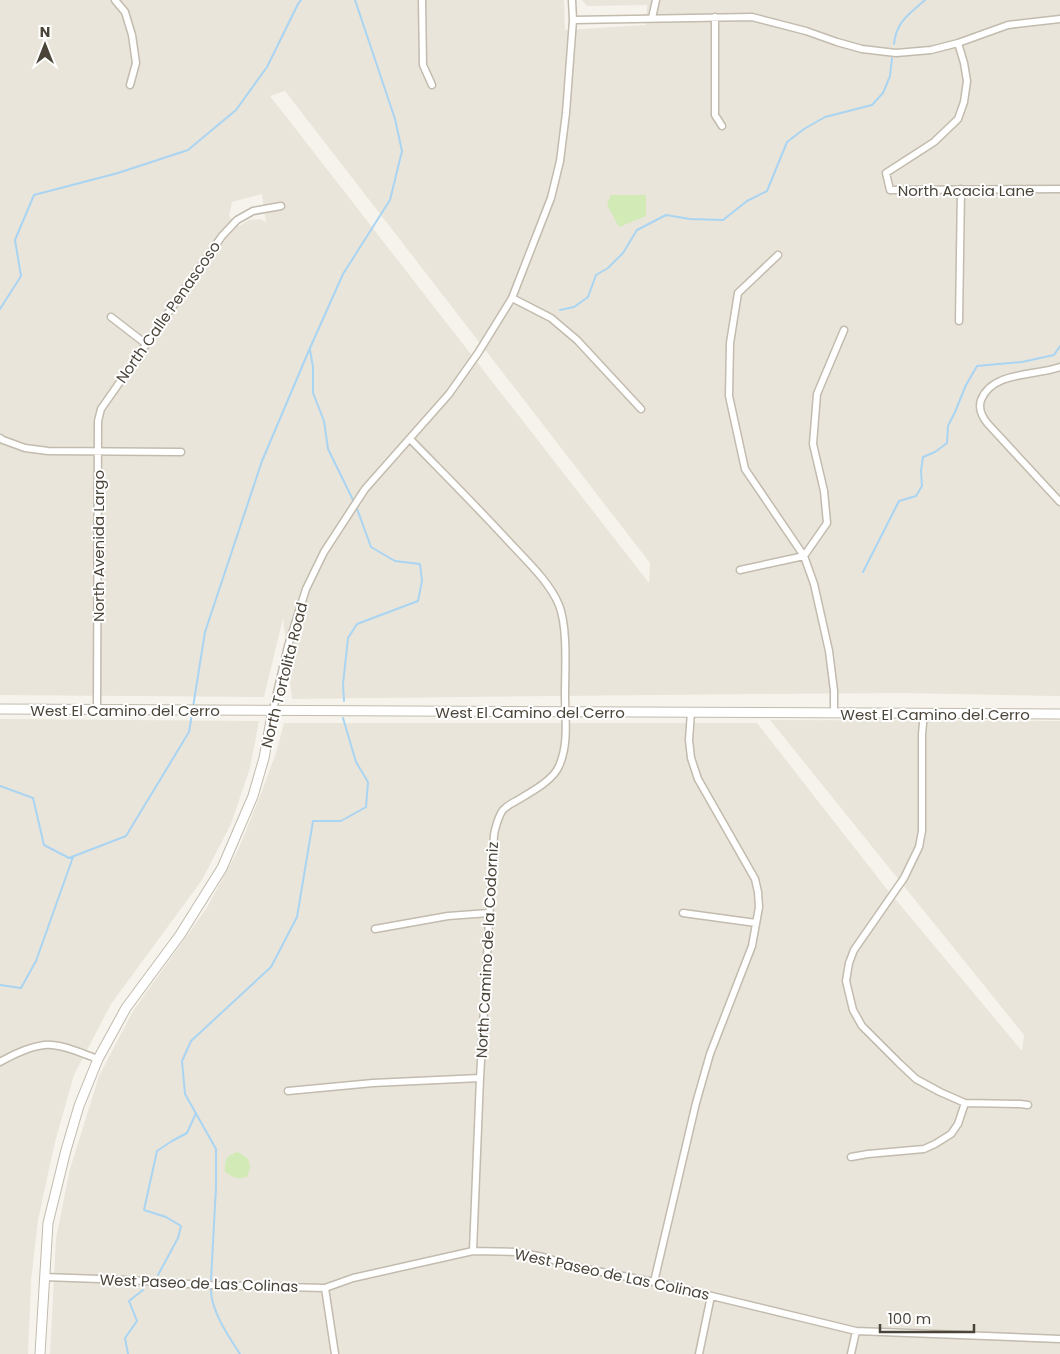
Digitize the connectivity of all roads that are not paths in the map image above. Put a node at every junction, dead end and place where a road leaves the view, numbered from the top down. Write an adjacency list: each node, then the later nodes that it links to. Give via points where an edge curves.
1 (115, 0): 10 (street, via 126,12 132,35 136,63)
2 (422, 0): 11 (street, via 423,65)
3 (572, 0): 8 (street, North Tortolita Road)
4 (656, 0): 6 (street)
5 (714, 17): 6 (street); 9 (street, via 752,17 877,52 931,50); 12 (street, via 716,115)
6 (652, 18): 8 (street)
7 (1060, 19): 9 (street, via 1008,25)
8 (573, 20): 17 (street, North Tortolita Road, via 560,160 551,198)
9 (958, 43): 13 (street, North Acacia Lane, via 967,82 958,118 934,142 886,173 890,190)
10 (130, 84)
11 (432, 85)
12 (722, 126)
13 (961, 189): 14 (street, North Acacia Lane); 19 (street)
14 (1060, 189)
15 (281, 206): 21 (street, North Calle Penascoso, via 253,211 237,220 222,236)
16 (778, 255): 29 (street, via 738,293 730,345 729,396 745,468)
17 (512, 298): 23 (street, via 551,318 577,340); 25 (street, North Tortolita Road, via 449,394)
18 (110, 317): 21 (street)
19 (959, 321)
20 (844, 330): 29 (street, via 817,394 813,444 824,490 827,523)
21 (146, 344): 26 (street, North Calle Penascoso, via 101,409)
22 (1060, 367): 28 (street, via 998,381 985,392 980,408 984,419)
23 (641, 409)
24 (0, 438): 26 (street, North Avenida Largo, via 25,448)
25 (410, 439): 33 (street, North Tortolita Road, via 365,490 324,552 306,589); 34 (street, North Camino de la Codorniz, via 510,543 555,596 564,629)
26 (98, 452): 27 (street); 32 (street, North Avenida Largo)
27 (181, 452)
28 (1060, 502)
29 (804, 556): 30 (street); 36 (street, via 814,584 829,651)
30 (740, 570)
31 (0, 709): 32 (street, West El Camino del Cerro)
32 (97, 710): 33 (street, West El Camino del Cerro)
33 (273, 710): 34 (street, West El Camino del Cerro); 43 (street, North Tortolita Road, via 253,796 222,868 180,935 126,1008)
34 (565, 712): 35 (street, West El Camino del Cerro); 39 (street, North Camino de la Codorniz, via 565,738 559,768 538,788 503,810 496,826)
35 (691, 712): 36 (street, West El Camino del Cerro); 41 (street, via 691,758 698,779 755,879 759,907)
36 (834, 713): 37 (street, West El Camino del Cerro)
37 (924, 714): 38 (street, West El Camino del Cerro); 47 (street, via 919,847 904,878 854,950 846,981 853,1010 862,1026 916,1079)
38 (1060, 714)
39 (489, 913): 42 (street, via 448,916); 45 (street, North Camino de la Codorniz)
40 (683, 913): 41 (street)
41 (756, 923): 52 (street, via 752,946 710,1054)
42 (375, 929)
43 (98, 1059): 44 (street, via 45,1044); 51 (street, North Tortolita Road, via 66,1150 48,1223)
44 (0, 1062)
45 (480, 1078): 46 (street); 50 (street, North Camino de la Codorniz)
46 (288, 1090)
47 (965, 1103): 48 (street); 49 (street, via 951,1134 935,1144 924,1149)
48 (1028, 1105)
49 (851, 1157)
50 (473, 1250): 52 (street, West Paseo de Las Colinas, via 517,1252); 53 (street, West Paseo de Las Colinas, via 353,1278)
51 (44, 1277): 53 (street, West Paseo de Las Colinas); 57 (street, North Tortolita Road)
52 (654, 1282): 54 (street, West Paseo de Las Colinas)
53 (325, 1288): 58 (street)
54 (711, 1296): 55 (street, West Paseo de Las Colinas); 59 (street)
55 (856, 1331): 56 (street, West Paseo de Las Colinas); 60 (street)
56 (1060, 1339)
57 (40, 1354)
58 (336, 1354)
59 (699, 1354)
60 (851, 1354)

